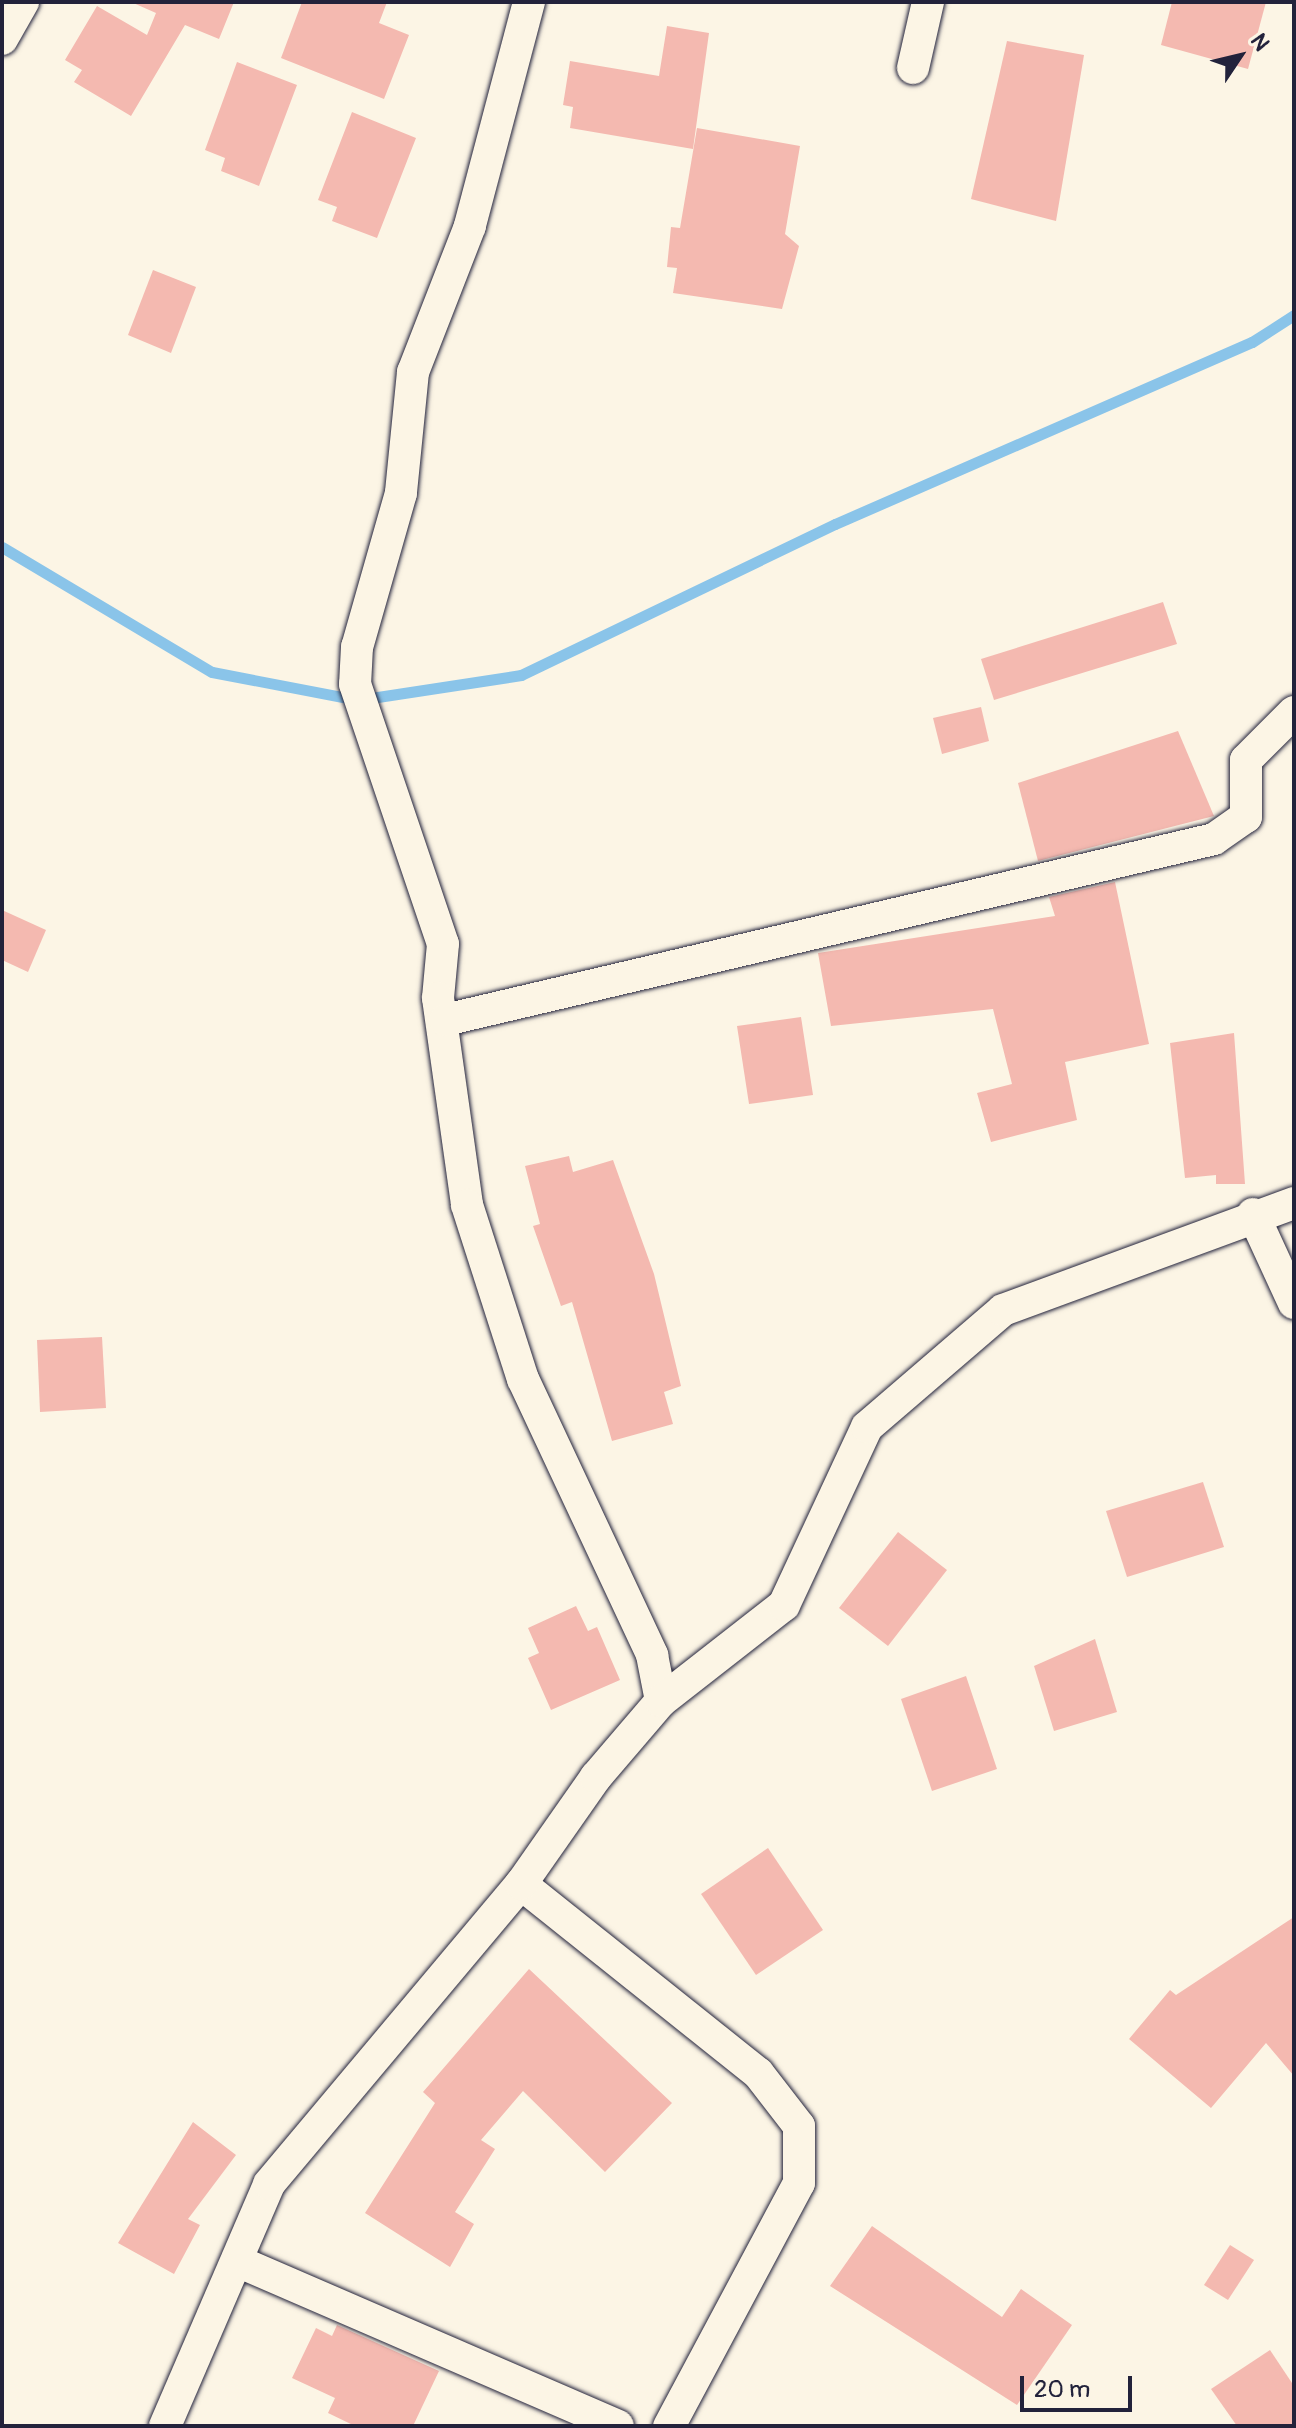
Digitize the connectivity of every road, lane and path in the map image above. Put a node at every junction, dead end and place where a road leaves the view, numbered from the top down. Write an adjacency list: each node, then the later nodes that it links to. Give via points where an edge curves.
1 (23, 2): 4 (street)
2 (529, 2): 7 (street, via 470,226 423,333 395,520 357,647 355,684 366,730 443,944 438,998)
3 (928, 2): 5 (street)
4 (2, 39)
5 (913, 68)
6 (1294, 712): 7 (street, via 1246,760 1246,817 1214,839)
7 (445, 1020): 11 (street, via 455,1148 477,1234 523,1379 652,1655)
8 (1294, 1203): 9 (street)
9 (1253, 1214): 10 (street); 11 (street, via 1026,1300 978,1330 867,1427 784,1605)
10 (1294, 1303)
11 (661, 1701): 12 (street, via 596,1777)
12 (521, 1884): 13 (street, via 269,2184); 16 (street, via 758,2073 799,2126 799,2183)
13 (237, 2261): 14 (street, via 179,2379); 15 (street)
14 (165, 2426)
15 (618, 2426)
16 (669, 2426)

